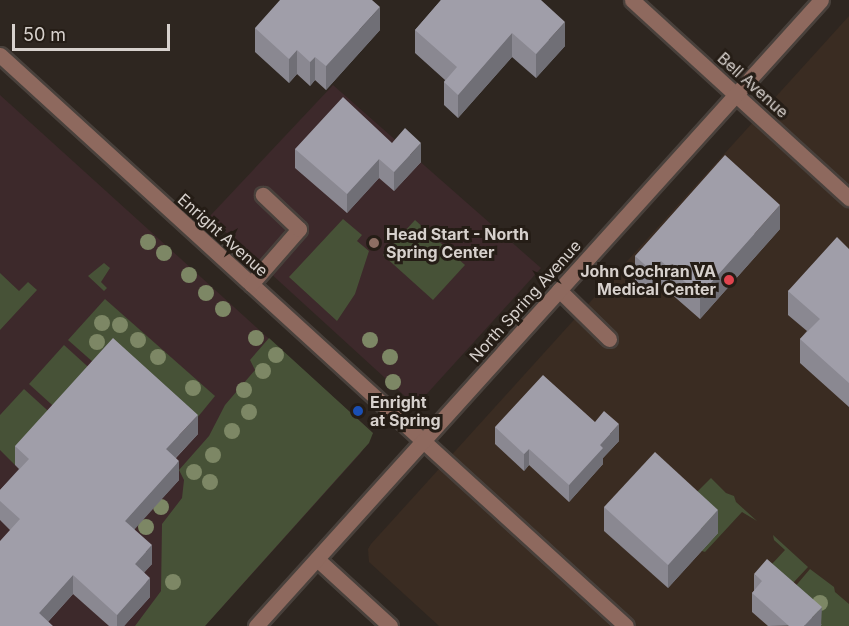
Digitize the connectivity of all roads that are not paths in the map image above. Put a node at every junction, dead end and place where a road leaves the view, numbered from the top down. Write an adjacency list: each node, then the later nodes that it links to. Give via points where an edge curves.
1 (632, 0): 4 (street, Bell Avenue)
2 (821, 0): 4 (street, North Spring Avenue)
3 (0, 55): 7 (street, Enright Avenue)
4 (736, 94): 6 (street, Bell Avenue); 8 (street, North Spring Avenue)
5 (263, 195): 7 (street, via 299,228)
6 (849, 198)
7 (251, 284): 10 (street, Enright Avenue)
8 (559, 290): 9 (street); 10 (street, North Spring Avenue)
9 (609, 339)
10 (423, 441): 11 (street, North Spring Avenue); 14 (street, Enright Avenue)
11 (317, 559): 12 (street, North Spring Avenue); 13 (street)
12 (256, 626)
13 (390, 626)
14 (626, 626)

